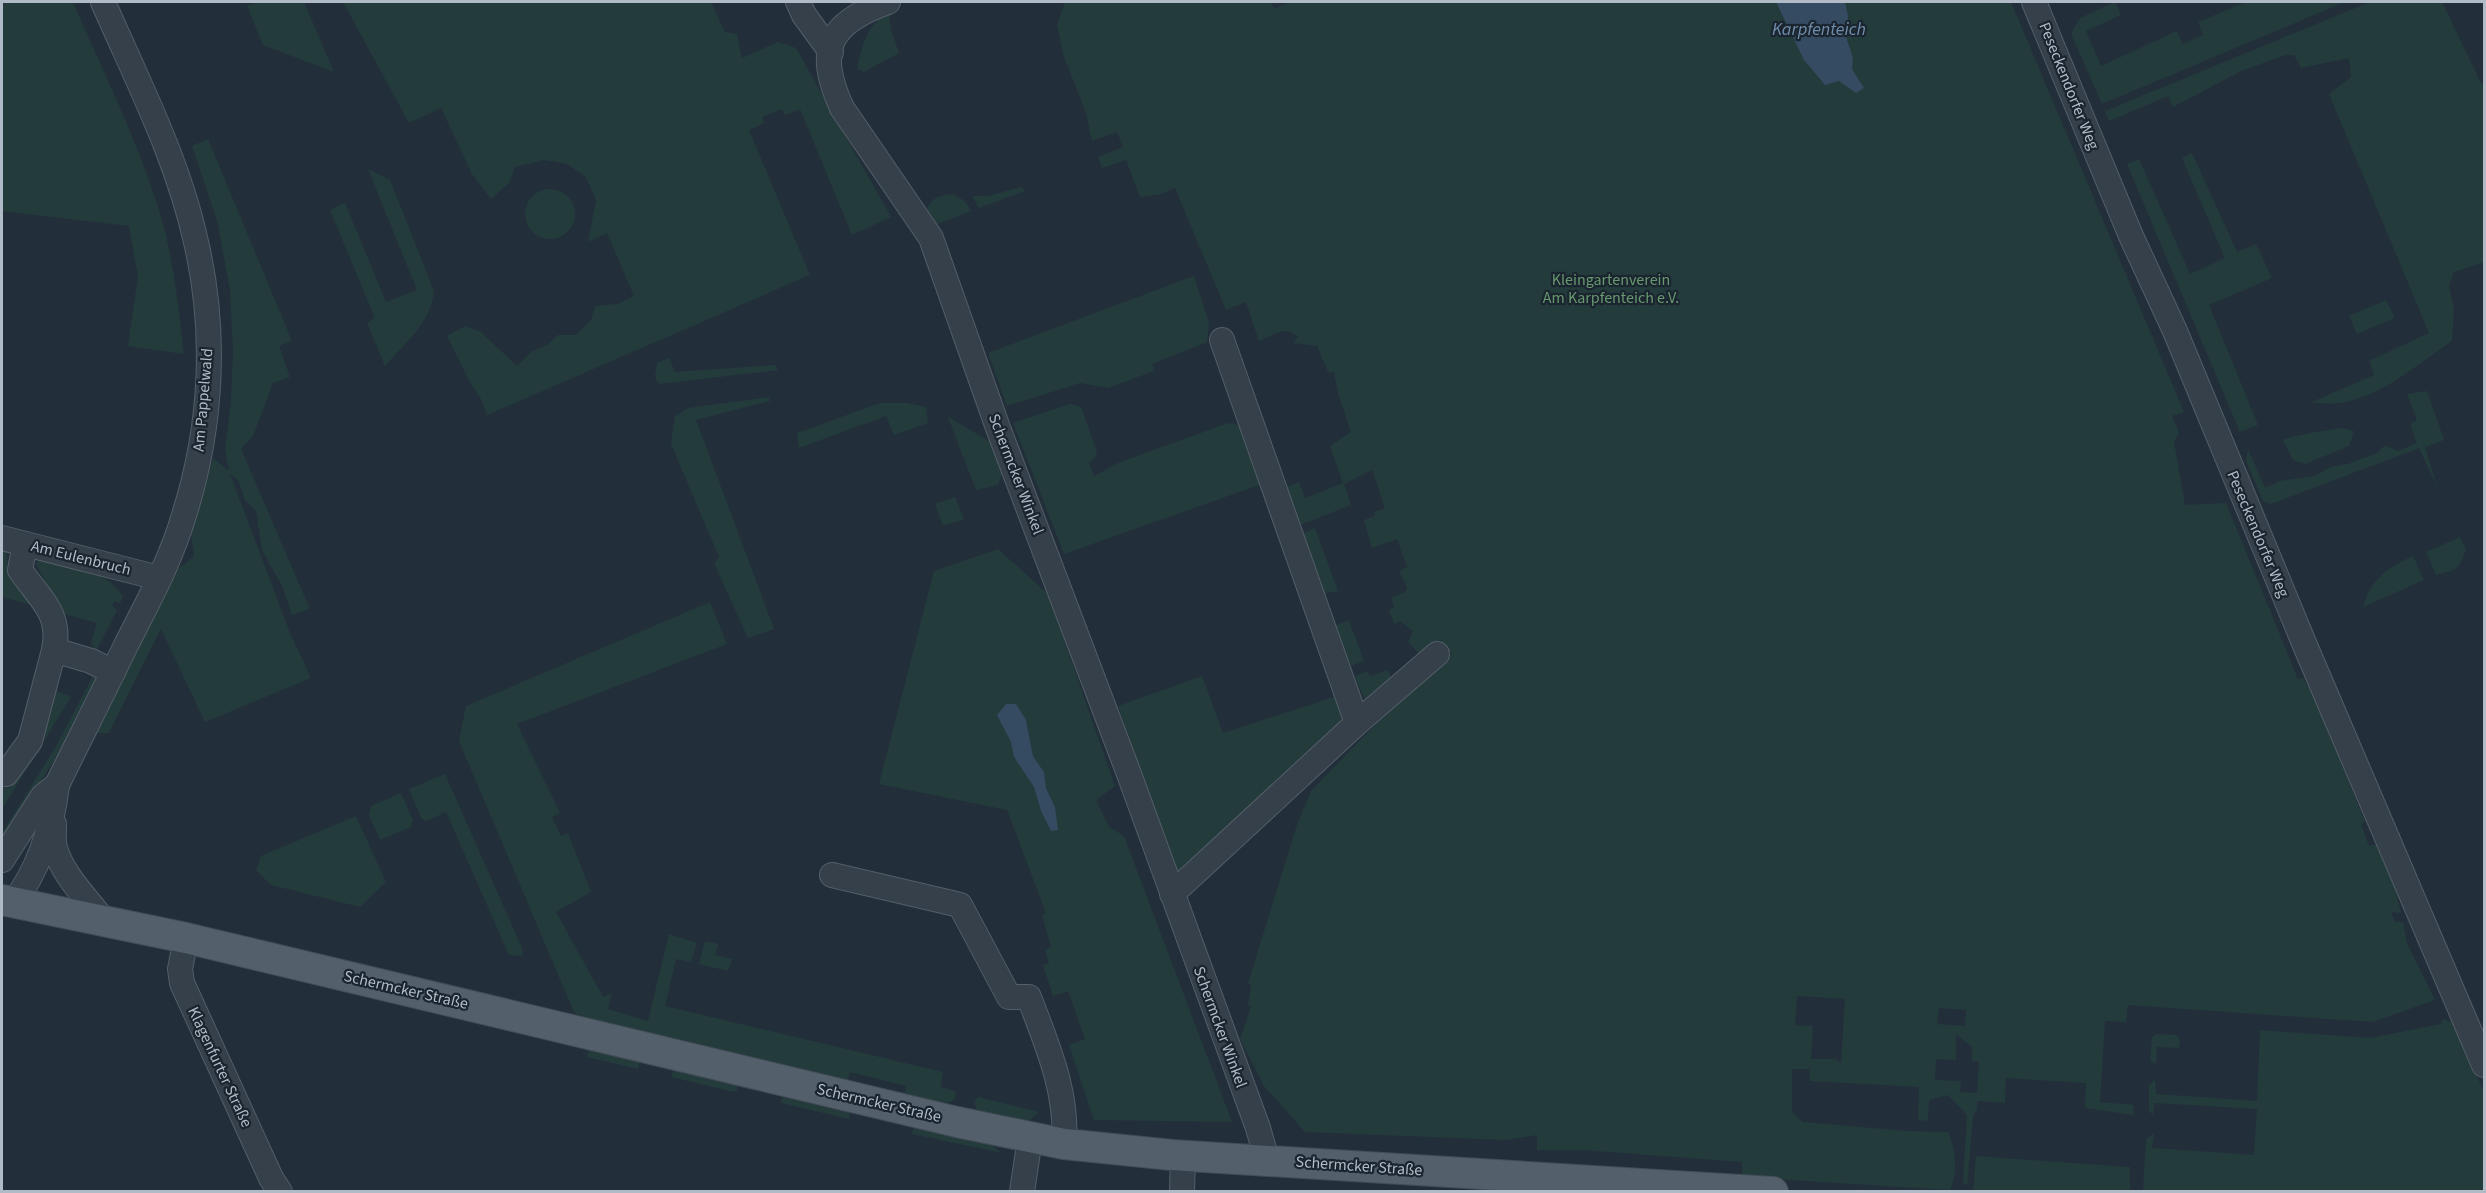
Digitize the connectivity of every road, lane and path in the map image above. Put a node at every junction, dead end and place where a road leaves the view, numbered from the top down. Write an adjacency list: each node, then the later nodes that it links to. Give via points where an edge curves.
1 (104, 2): 9 (street, Am Pappelwald, via 183,197 196,241 208,318 209,379 202,441 184,517)
2 (798, 2): 5 (street, Schermcker Winkel)
3 (888, 2): 5 (street, via 850,19 837,32)
4 (2034, 2): 23 (street, Peseckendorfer Weg)
5 (830, 61): 19 (street, Schermcker Winkel, via 834,89 842,108 931,238)
6 (1222, 340): 13 (street)
7 (2, 538): 8 (street, Am Eulenbruch)
8 (25, 544): 9 (street, Am Eulenbruch); 10 (street, via 20,570 46,603 57,633)
9 (159, 578): 12 (street, Am Pappelwald)
10 (54, 650): 12 (street); 14 (street, via 30,741)
11 (1437, 654): 13 (street)
12 (113, 672): 15 (street, Am Pappelwald)
13 (1357, 723): 19 (street)
14 (6, 774)
15 (57, 785): 16 (street, Am Pappelwald); 17 (street, Am Pappelwald, via 43,796)
16 (54, 814): 20 (street, Am Pappelwald, via 27,885); 21 (street, via 55,847 60,860)
17 (2, 861)
18 (832, 875): 25 (street, via 960,905 1009,997 1029,997 1058,1076)
19 (1172, 894): 27 (street, Schermcker Winkel)
20 (7, 901): 21 (main road, Schermcker Straße)
21 (103, 920): 22 (main road, Schermcker Straße)
22 (186, 938): 24 (main road, Schermcker Straße); 29 (street, Klagenfurter Straße, via 180,969 182,983)
23 (2484, 1065)
24 (1030, 1138): 25 (main road, Schermcker Straße); 30 (street)
25 (1064, 1144): 26 (main road, Schermcker Straße)
26 (1183, 1155): 27 (main road, Schermcker Straße); 31 (street)
27 (1267, 1160): 28 (main road, Schermcker Straße)
28 (1495, 1183): 32 (main road, Schermcker Straße)
29 (280, 1191)
30 (1022, 1191)
31 (1182, 1191)
32 (1773, 1191)

